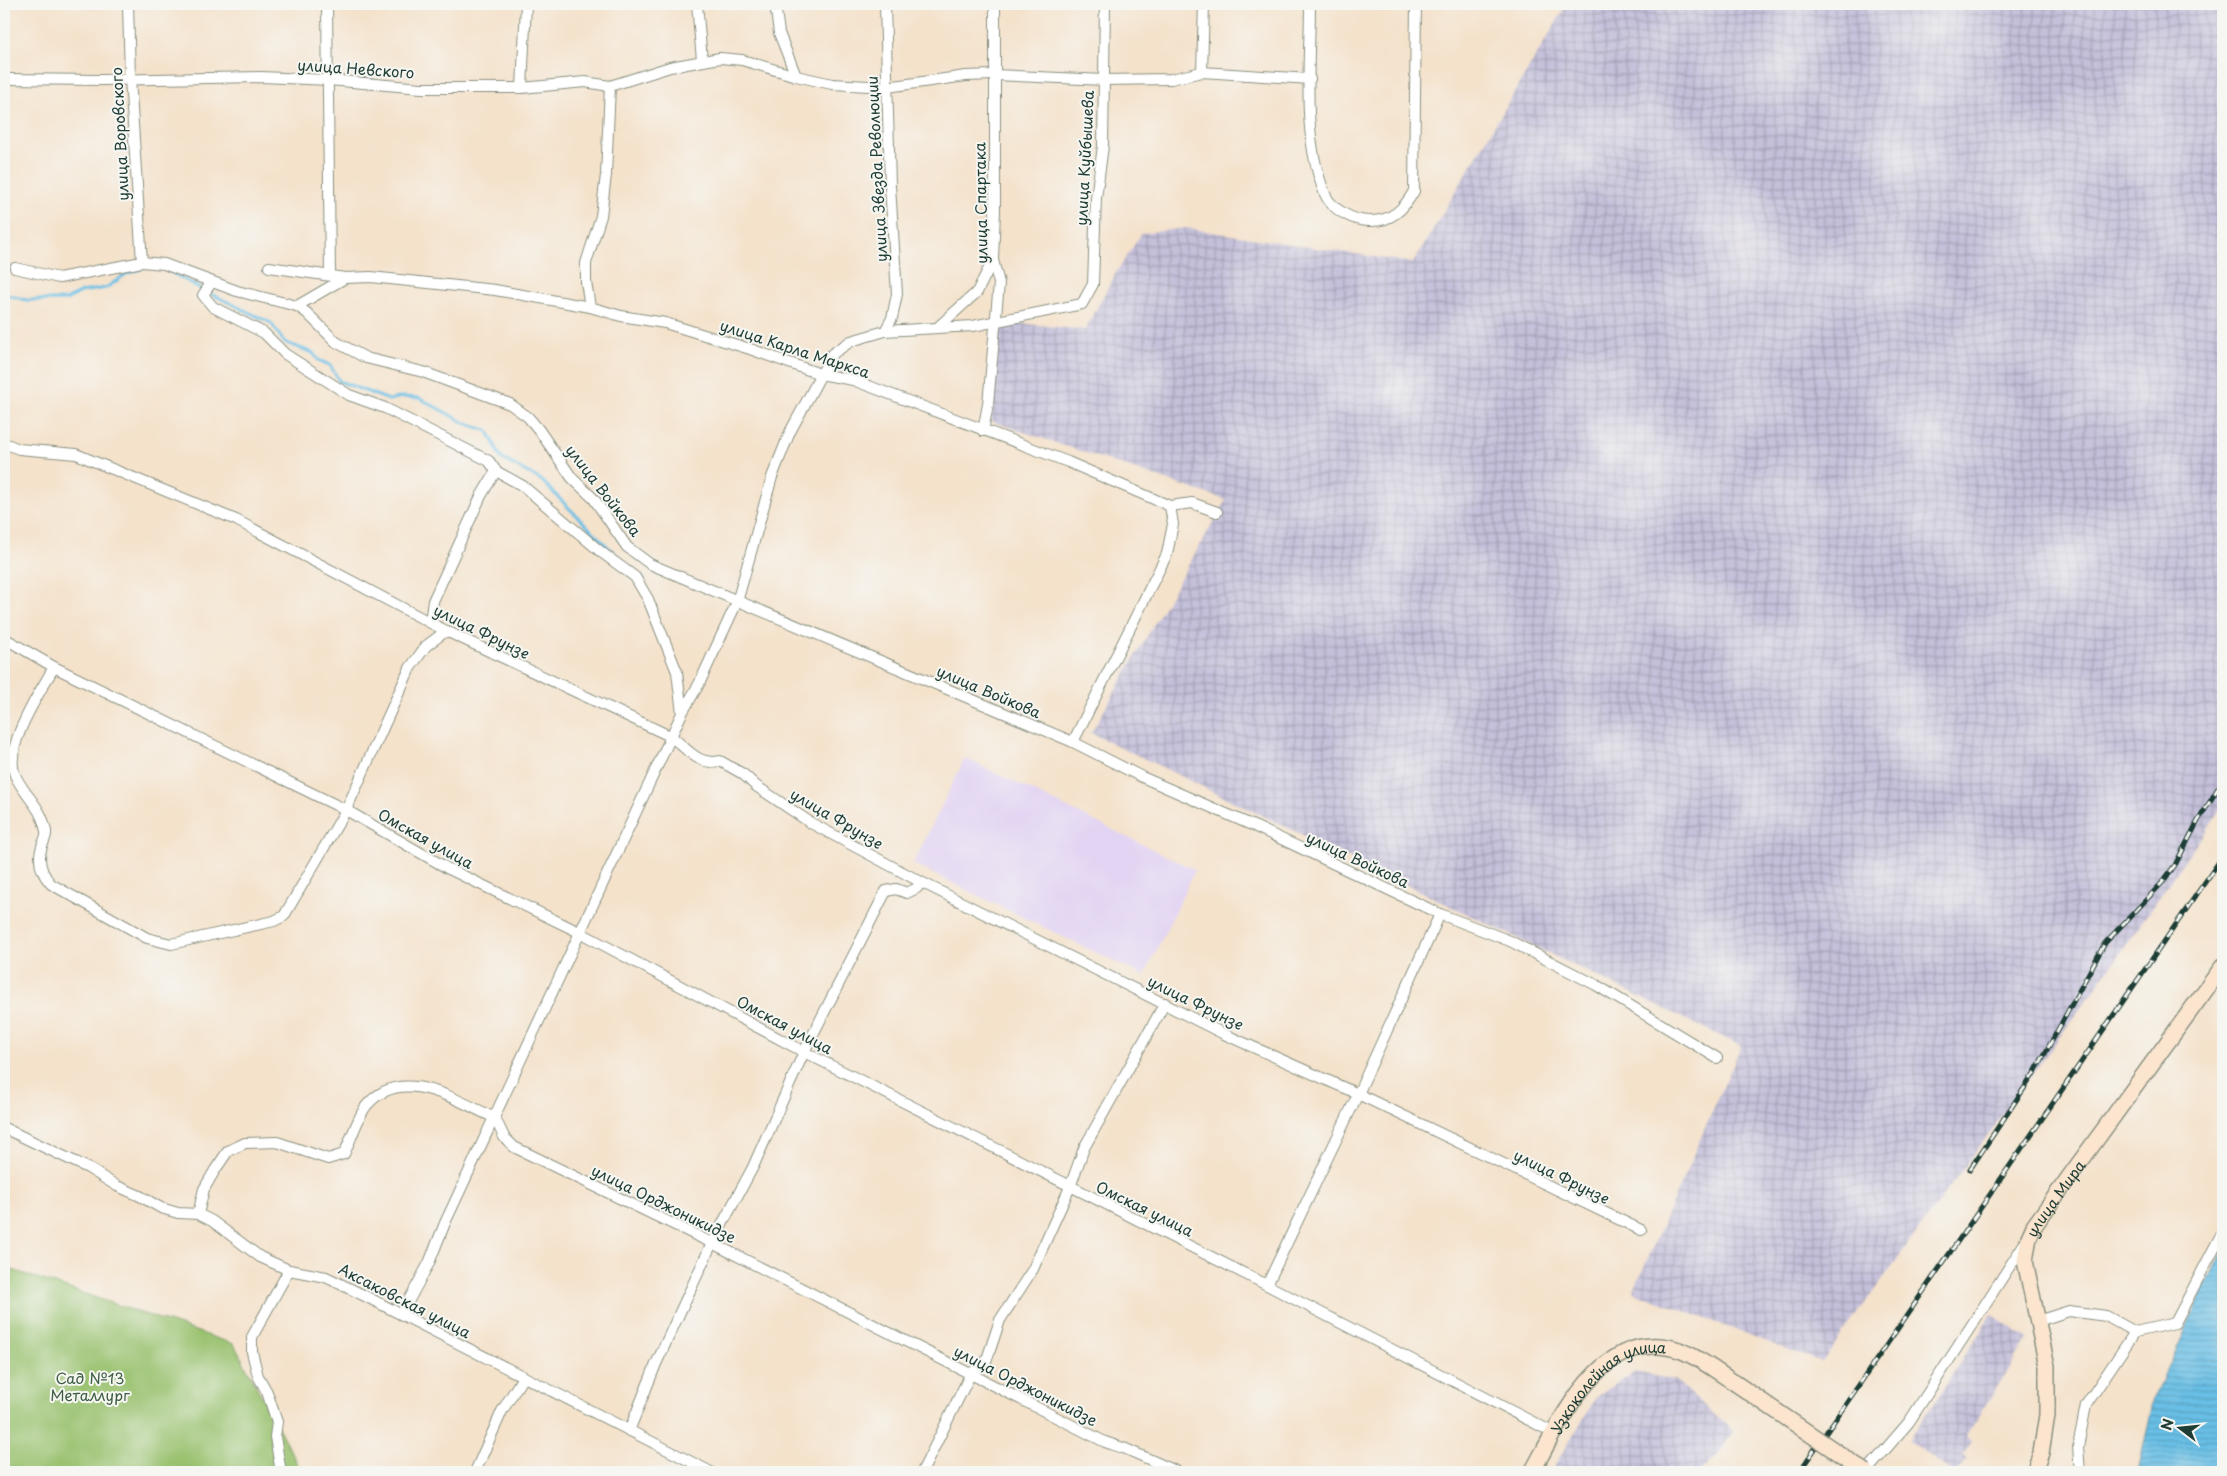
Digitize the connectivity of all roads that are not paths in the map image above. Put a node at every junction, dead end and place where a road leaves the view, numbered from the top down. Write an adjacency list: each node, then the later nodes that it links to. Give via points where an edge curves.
1 (128, 4): 16 (street, улица Воровского)
2 (327, 4): 19 (street)
3 (526, 4): 23 (street)
4 (697, 4): 12 (street)
5 (775, 4): 15 (street, via 779,32)
6 (885, 4): 22 (street, улица Звезда Революции)
7 (995, 4): 14 (street, улица Спартака)
8 (1105, 4): 20 (street, улица Куйбышева)
9 (1204, 4): 13 (street)
10 (1310, 4): 18 (street)
11 (1416, 4): 18 (street, via 1414,191 1405,206 1393,216 1369,222 1353,218 1335,207 1326,195 1312,150)
12 (702, 60): 15 (street, улица Невского, via 742,60); 21 (street, улица Невского)
13 (1202, 72): 18 (street, улица Невского); 20 (street, улица Невского, via 1171,80)
14 (994, 75): 20 (street, улица Невского); 22 (street, улица Невского); 24 (street, улица Спартака)
15 (796, 76): 22 (street, улица Невского, via 832,84)
16 (130, 78): 17 (street, улица Невского); 19 (street, улица Невского); 25 (street, улица Воровского)
17 (4, 79)
18 (1310, 79)
19 (329, 80): 23 (street, улица Невского, via 421,88); 28 (street)
20 (1104, 80): 33 (street, улица Куйбышева, via 1103,146 1096,198 1093,284 1082,304)
21 (610, 86): 23 (street, улица Невского, via 585,82); 32 (street, via 601,216 586,263)
22 (887, 87): 35 (street, улица Звезда Революции, via 897,294 892,318)
23 (522, 88)
24 (993, 260): 33 (street, улица Спартака, via 999,283); 34 (street, via 977,292)
25 (142, 262): 27 (street, via 59,278); 30 (street, via 164,264)
26 (269, 267): 28 (street, улица Карла Маркса)
27 (15, 268)
28 (330, 275): 29 (street, улица Карла Маркса)
29 (345, 278): 31 (street, улица Карла Маркса); 32 (street, улица Карла Маркса, via 371,277 495,290)
30 (210, 284): 31 (street); 39 (street, via 203,295 213,307 264,333 285,354 349,395 436,433 489,461)
31 (297, 306): 42 (street, улица Войкова, via 336,342 366,358 424,372 510,404 539,430 627,547 650,564)
32 (590, 307): 36 (street, улица Карла Маркса, via 718,338)
33 (995, 320): 34 (street, via 973,326); 37 (street, улица Спартака)
34 (937, 328): 35 (street)
35 (885, 331): 36 (street, via 851,340 832,354)
36 (820, 374): 37 (street, улица Карла Маркса, via 853,380); 42 (street, via 790,432 772,477)
37 (983, 431): 40 (street, улица Карла Маркса, via 1068,462)
38 (4, 443): 43 (street, улица Фрунзе, via 19,449 76,454 209,508)
39 (496, 471): 43 (street, via 481,496 433,602); 47 (street, via 523,486 634,577 648,598 677,672)
40 (1170, 506): 41 (street, улица Карла Маркса, via 1192,504); 49 (street, via 1173,524 1167,554)
41 (1217, 512)
42 (737, 602): 47 (street); 49 (street, улица Войкова)
43 (430, 622): 44 (street, улица Фрунзе)
44 (446, 631): 48 (street, улица Фрунзе); 50 (street, via 426,646 410,668)
45 (4, 638): 46 (street, Омская улица)
46 (54, 667): 50 (street, Омская улица); 50 (street, via 33,704 12,758 15,775 41,813 47,834 40,853 43,874 51,884 147,938 171,944 284,916)
47 (682, 713): 48 (street)
48 (672, 737): 51 (street, улица Фрунзе, via 701,760 709,763 720,760 811,823); 53 (street)
49 (1073, 742): 52 (street, улица Войкова)
50 (346, 810): 53 (street, Омская улица, via 447,868)
51 (922, 882): 55 (street, улица Фрунзе); 56 (street, via 907,892 886,891)
52 (1440, 914): 57 (street, улица Войкова, via 1510,941 1588,981); 58 (street)
53 (581, 933): 56 (street, Омская улица); 59 (street)
54 (2223, 970): 65 (street, улица Мира, via 2060,1190)
55 (1165, 1004): 58 (street, улица Фрунзе); 61 (street, via 1084,1148)
56 (804, 1052): 61 (street, Омская улица); 66 (street, via 752,1167)
57 (1717, 1058)
58 (1358, 1094): 63 (street, улица Фрунзе); 68 (street)
59 (494, 1118): 62 (street, via 429,1088 394,1088 380,1094 366,1106 344,1154 328,1159 277,1142 245,1143 228,1151 204,1189); 66 (street, улица Орджоникидзе, via 504,1137 514,1147); 69 (street, via 429,1263)
60 (4, 1128): 62 (street, Аксаковская улица, via 161,1208)
61 (1070, 1187): 68 (street, Омская улица); 72 (street, via 1032,1269 1000,1320 986,1362)
62 (198, 1214): 67 (street, Аксаковская улица, via 212,1220 260,1257)
63 (1641, 1230)
64 (2223, 1231): 71 (street, via 2175,1323)
65 (2029, 1237): 70 (street, улица Мира, via 2025,1261); 76 (street, via 1909,1422)
66 (712, 1243): 72 (street, улица Орджоникидзе); 74 (street, via 656,1364)
67 (289, 1270): 69 (street, Аксаковская улица, via 326,1277); 77 (street, via 252,1337 258,1376 277,1422 275,1437)
68 (1267, 1285): 75 (street, Омская улица)
69 (402, 1313): 73 (street, Аксаковская улица)
70 (2038, 1321): 71 (street, via 2069,1311 2106,1316); 85 (street, улица Мира, via 2047,1366 2047,1415 2041,1453)
71 (2135, 1332): 86 (street, via 2086,1405 2078,1447)
72 (971, 1373): 80 (street); 81 (street, улица Орджоникидзе, via 1105,1442)
73 (524, 1377): 74 (street, Аксаковская улица); 78 (street, via 502,1411)
74 (630, 1431): 79 (street, Аксаковская улица)
75 (1554, 1433): 82 (street, Узкоколейная улица); 83 (street, Узкоколейная улица, bridge, via 1578,1392 1599,1368 1626,1352 1652,1346 1678,1350 1735,1383)
76 (1882, 1453): 83 (street); 84 (street)
77 (281, 1472)
78 (475, 1472)
79 (711, 1472)
80 (922, 1472)
81 (1178, 1472)
82 (1532, 1472)
83 (1866, 1472)
84 (1876, 1472)
85 (2034, 1472)
86 (2080, 1472)

